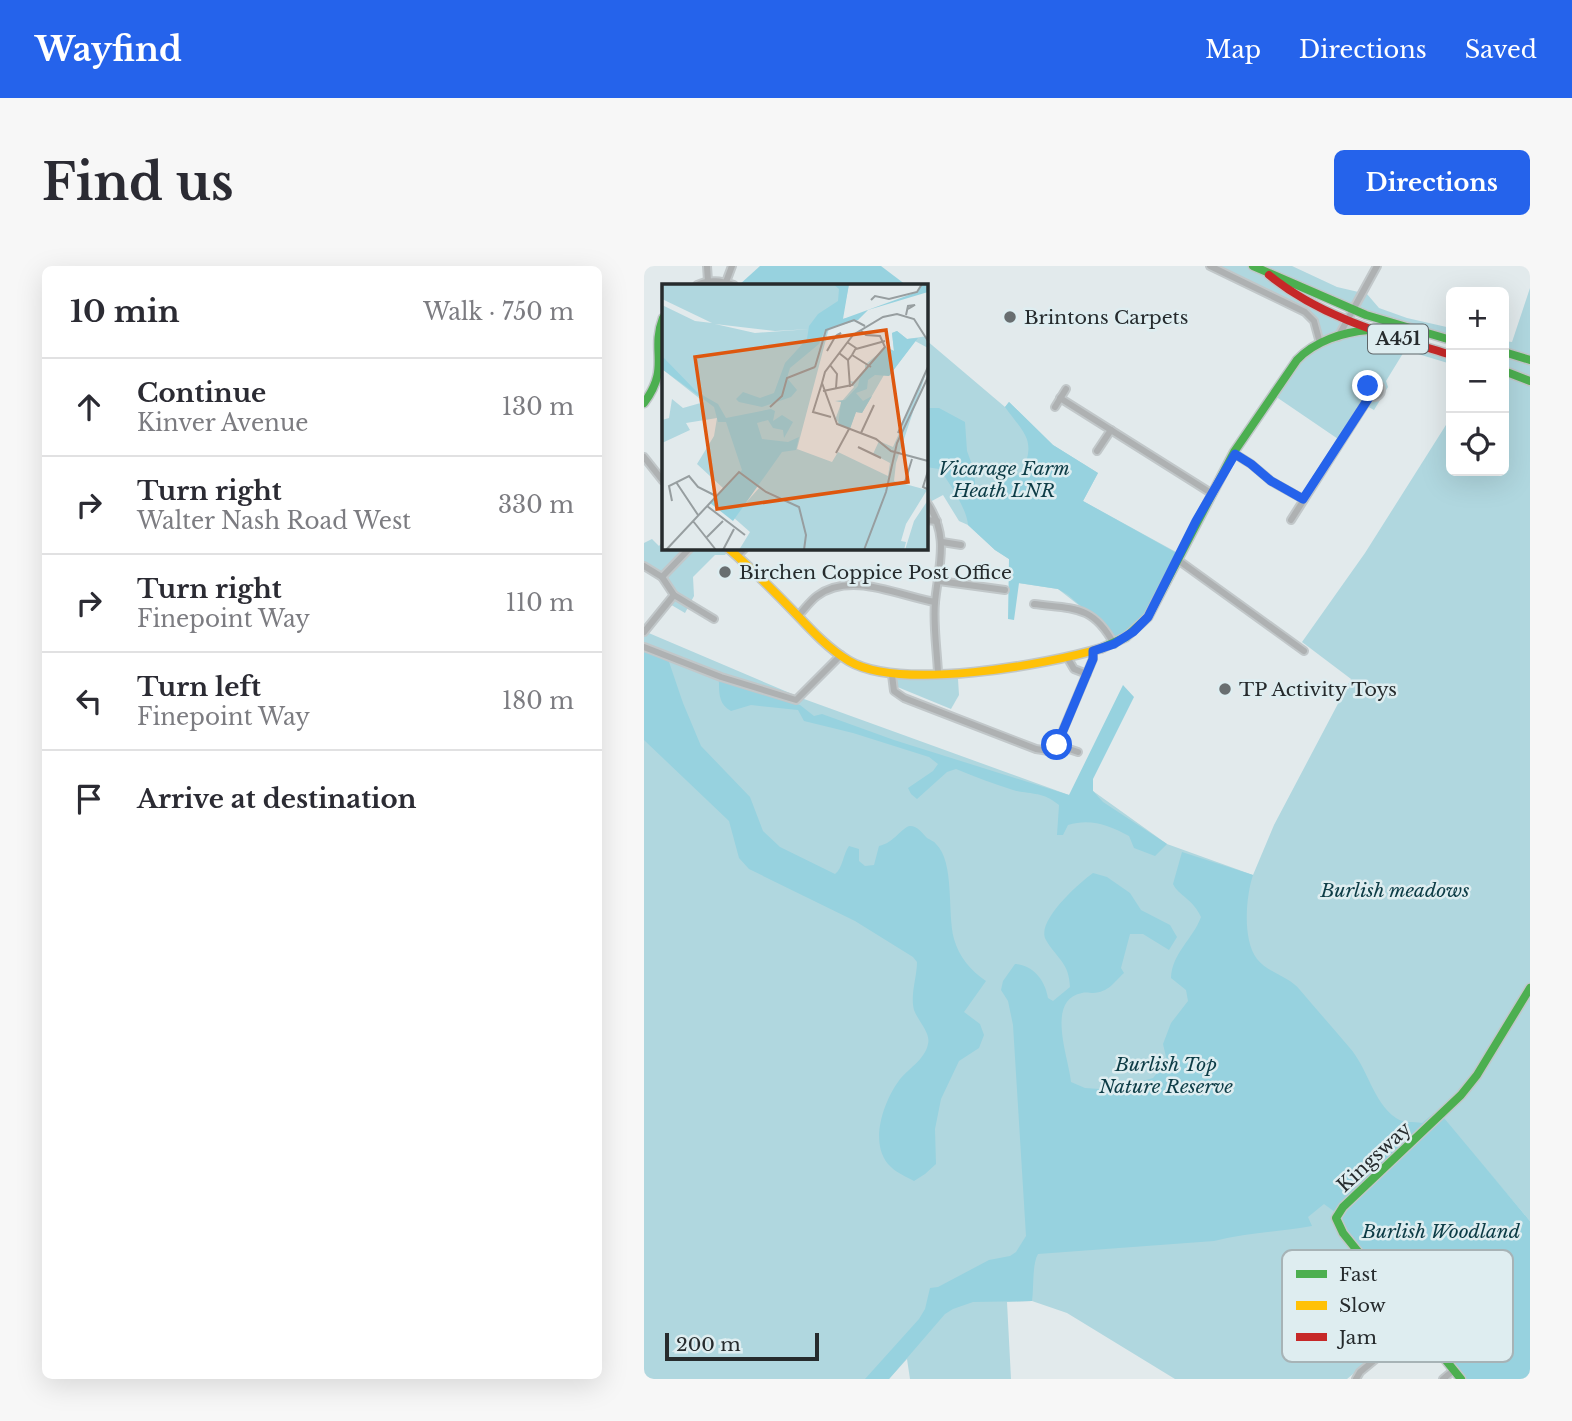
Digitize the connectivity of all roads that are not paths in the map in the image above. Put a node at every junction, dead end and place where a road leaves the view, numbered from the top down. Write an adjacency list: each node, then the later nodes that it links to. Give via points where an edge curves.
1 (707, 266): 8 (street)
2 (732, 266): 7 (street)
3 (1210, 266): 16 (street, via 1305,312 1314,321)
4 (1254, 266): 6 (street, A451)
5 (1377, 266): 10 (street)
6 (1267, 274): 10 (street, A451); 11 (street, A451, via 1299,297)
7 (726, 282): 8 (street); 9 (street)
8 (703, 283)
9 (731, 284)
10 (1352, 309): 11 (street); 15 (street, A451)
11 (1347, 319): 13 (street, A451); 14 (street)
12 (662, 324): 20 (street)
13 (1371, 330): 14 (street); 17 (street, A451)
14 (1337, 338): 16 (street)
15 (1446, 339)
16 (1320, 343): 31 (street, via 1291,368)
17 (1446, 353)
18 (1509, 354): 19 (street)
19 (1530, 360)
20 (662, 365)
21 (662, 365): 27 (street, via 657,386)
22 (1509, 373): 23 (street)
23 (1530, 381)
24 (1066, 389): 26 (street)
25 (1370, 396): 35 (street)
26 (1060, 398): 28 (street); 29 (street)
27 (644, 403)
28 (1055, 407)
29 (1111, 430): 30 (street); 34 (street)
30 (1097, 450)
31 (1235, 454): 34 (street); 35 (street)
32 (644, 457): 33 (street)
33 (662, 480)
34 (1211, 493): 46 (street)
35 (1303, 499): 38 (street)
36 (928, 505): 39 (street)
37 (928, 520): 39 (street)
38 (1291, 520)
39 (936, 522): 40 (street)
40 (942, 542): 41 (street); 49 (street)
41 (961, 545)
42 (688, 550): 48 (street)
43 (730, 550): 45 (street)
44 (743, 550): 45 (street)
45 (737, 556): 54 (street)
46 (1178, 559): 57 (street, via 1148,617); 59 (street)
47 (644, 566): 48 (street)
48 (662, 578): 51 (street)
49 (939, 581): 50 (street); 52 (street)
50 (1005, 590)
51 (674, 595): 55 (street); 56 (street)
52 (935, 602): 54 (street, via 855,584 817,596); 63 (street)
53 (1034, 604): 57 (street, via 1090,614 1104,625)
54 (798, 616): 61 (street)
55 (714, 619)
56 (644, 632)
57 (1114, 644): 60 (street)
58 (644, 647): 61 (street, via 796,700)
59 (1304, 650)
60 (1093, 651): 62 (street); 64 (street)
61 (841, 655): 65 (street, via 858,666)
62 (1067, 657): 63 (street); 64 (street, via 1074,669)
63 (938, 673): 65 (street)
64 (1087, 674): 66 (street)
65 (892, 675): 66 (street, via 894,691 904,698 1036,749 1049,751)
66 (1057, 745): 67 (street)
67 (1078, 752)
68 (1530, 988): 69 (street, Kingsway, via 1466,1090 1337,1215 1336,1222)
69 (1357, 1250)
70 (1372, 1362): 73 (street)
71 (1448, 1362): 72 (street, Kingsway)
72 (1454, 1370): 74 (street); 75 (street, Kingsway)
73 (1356, 1379)
74 (1443, 1379)
75 (1461, 1379)

